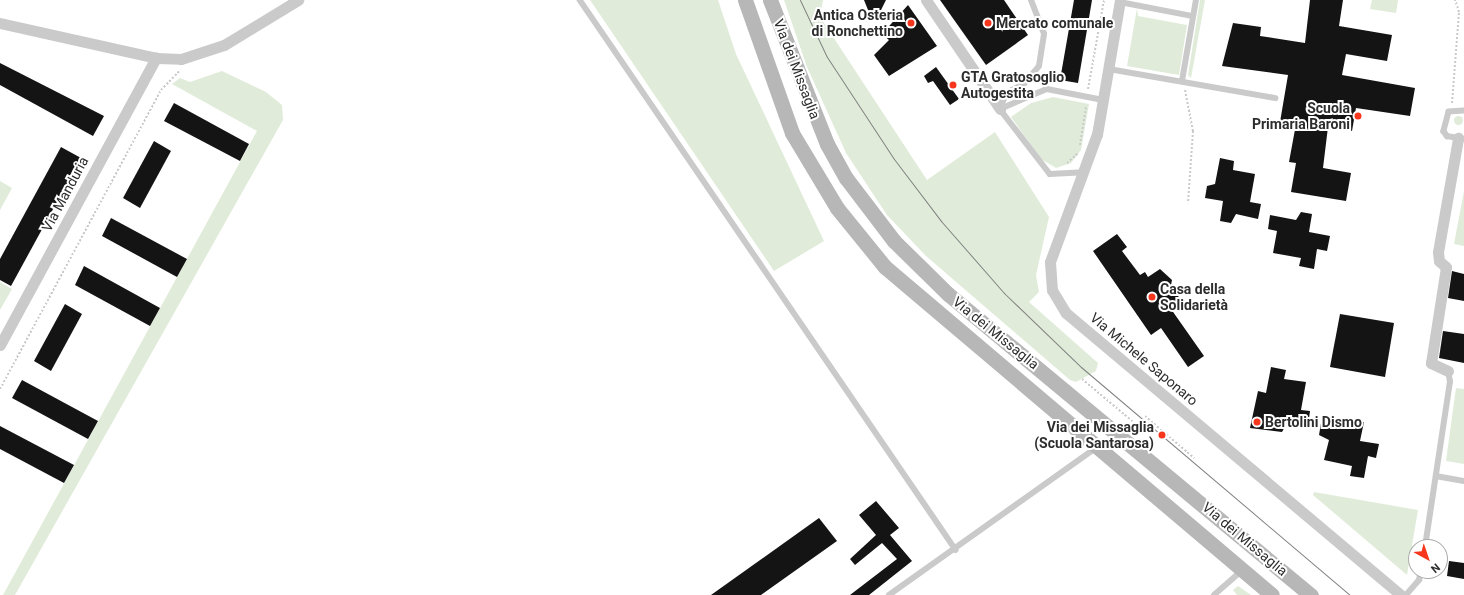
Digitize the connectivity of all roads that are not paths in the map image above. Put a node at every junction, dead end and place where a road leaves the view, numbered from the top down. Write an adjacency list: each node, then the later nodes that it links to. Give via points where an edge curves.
1 (298, 0): 11 (street, via 208,52 181,59)
2 (580, 0): 26 (lane)
3 (745, 0): 22 (main road, Via dei Missaglia, via 792,133 829,196 860,238 918,298)
4 (770, 0): 32 (main road, Via dei Missaglia, via 827,144 846,178 894,241 948,294)
5 (926, 0): 16 (street)
6 (1031, 0): 16 (lane, via 1044,34 1039,66 1024,84 1006,93)
7 (1196, 0): 9 (lane)
8 (1120, 1): 9 (lane, Via Michele Saponaro); 12 (street, Via Michele Saponaro)
9 (1193, 16): 13 (lane)
10 (0, 23): 11 (street)
11 (156, 58): 20 (street, Via Manduria)
12 (1109, 69): 13 (lane); 15 (street, Via Michele Saponaro)
13 (1182, 81): 14 (lane)
14 (1276, 98)
15 (1103, 100): 16 (lane, via 1047,89); 19 (street, Via Michele Saponaro)
16 (1000, 109): 19 (lane, via 1050,174)
17 (1464, 111): 18 (lane, via 1454,110 1448,115 1444,133)
18 (1461, 139): 21 (street, via 1438,252 1439,261 1446,267 1430,363)
19 (1085, 172): 33 (street, Via Michele Saponaro, via 1049,269 1052,290 1066,312)
20 (0, 345)
21 (1448, 371): 23 (lane, via 1450,382)
22 (1098, 447): 26 (lane); 27 (main road, Via dei Missaglia)
23 (1436, 476): 24 (lane); 25 (lane)
24 (1464, 481)
25 (1426, 539)
26 (956, 550): 29 (lane)
27 (1243, 570): 30 (lane); 31 (main road, Via dei Missaglia)
28 (1419, 579): 34 (lane)
29 (889, 595)
30 (1214, 595)
31 (1272, 595)
32 (1312, 595)
33 (1400, 595)
34 (1406, 595)

